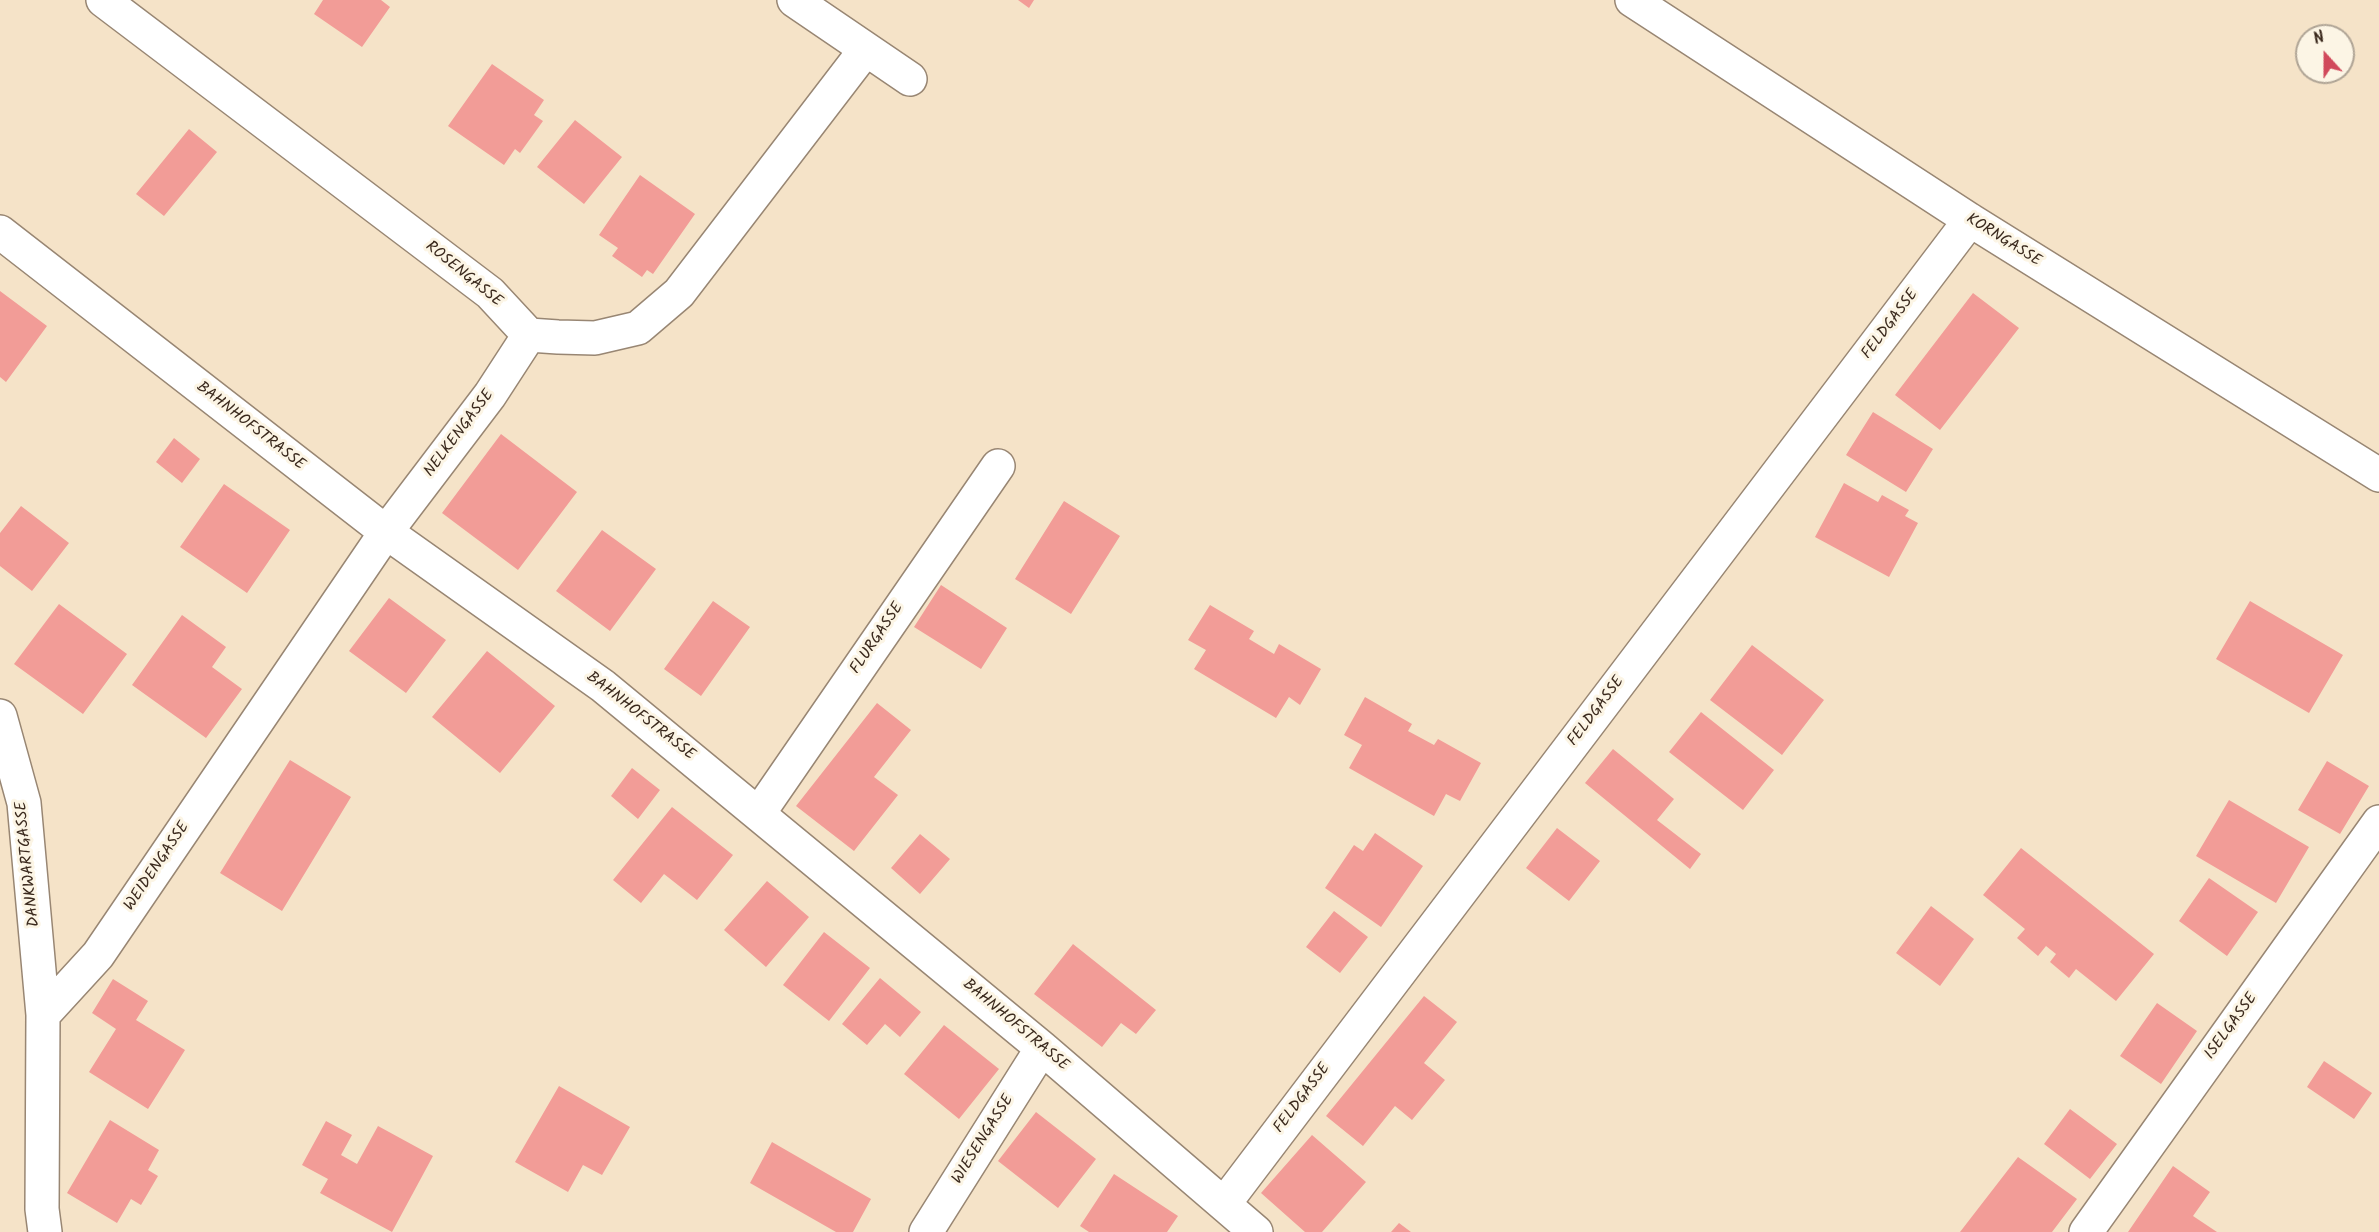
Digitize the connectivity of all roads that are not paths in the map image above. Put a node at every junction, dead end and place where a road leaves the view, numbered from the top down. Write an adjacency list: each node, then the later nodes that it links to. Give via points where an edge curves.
1 (103, 0): 8 (street, ROSENGASSE, via 490,294)
2 (794, 0): 4 (street)
3 (1632, 0): 6 (street, KORNGASSE)
4 (866, 49): 5 (street); 8 (street, via 679,293 638,328 595,338)
5 (910, 79)
6 (1970, 220): 10 (street, KORNGASSE); 17 (street, FELDGASSE)
7 (0, 232): 11 (street, BAHNHOFSTRASSE)
8 (530, 334): 11 (street, NELKENGASSE, via 490,395)
9 (998, 466): 13 (street, FLURGASSE)
10 (2379, 475)
11 (386, 531): 13 (street, BAHNHOFSTRASSE, via 603,687); 15 (street, WEIDENGASSE, via 98,954)
12 (0, 716): 15 (street, DANKWARTGASSE, via 24,803)
13 (759, 813): 16 (street, BAHNHOFSTRASSE)
14 (2379, 822): 21 (street, ISELGASSE)
15 (43, 1015): 18 (street)
16 (1042, 1048): 17 (street, BAHNHOFSTRASSE); 19 (street, WIESENGASSE)
17 (1224, 1203): 20 (street, BAHNHOFSTRASSE)
18 (45, 1232)
19 (926, 1232)
20 (1256, 1232)
21 (2086, 1232)

